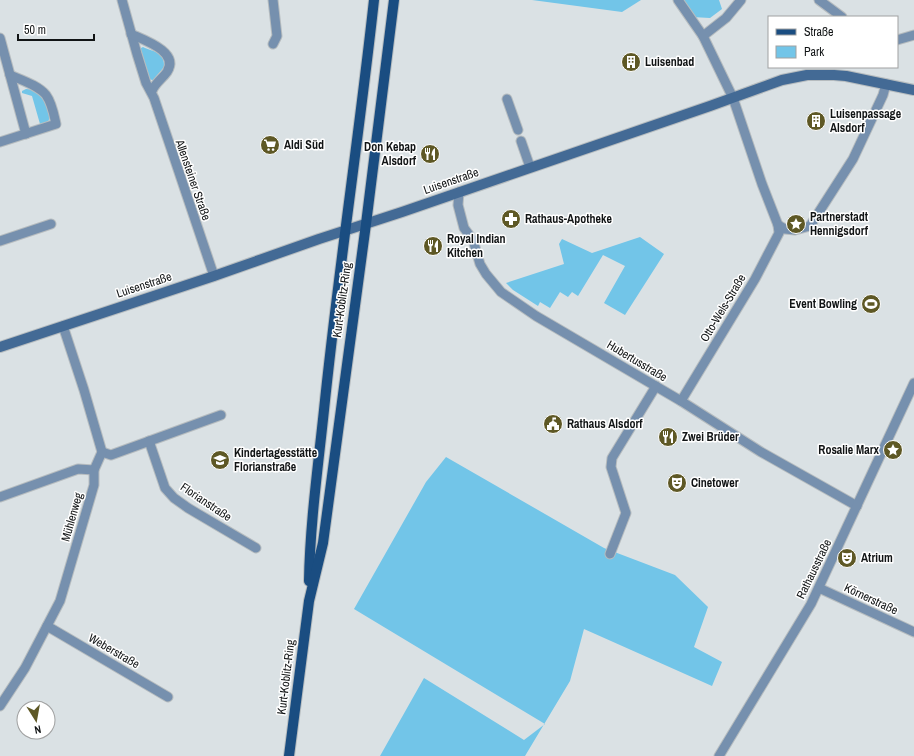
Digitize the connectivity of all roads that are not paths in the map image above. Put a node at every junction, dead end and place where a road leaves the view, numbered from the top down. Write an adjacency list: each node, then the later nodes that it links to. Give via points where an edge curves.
1 (122, 0): 9 (street, Allensteiner Straße)
2 (273, 0): 14 (street, via 277,36)
3 (374, 0): 30 (main road, Kurt-Koblitz-Ring)
4 (394, 0): 28 (main road, Kurt-Koblitz-Ring)
5 (678, 0): 11 (street)
6 (741, 0): 11 (street, via 726,18)
7 (819, 0): 8 (street)
8 (841, 16)
9 (131, 34): 18 (street, Allensteiner Straße, via 146,82); 18 (street, via 168,55 168,71 154,86)
10 (914, 35): 13 (street)
11 (703, 36): 19 (street)
12 (0, 38): 15 (street)
13 (898, 40)
14 (273, 44)
15 (10, 75): 22 (street); 22 (street, via 45,94 56,124)
16 (886, 84): 17 (main road, Luisenstraße); 19 (main road, Luisenstraße, via 846,76 807,75 782,80); 29 (street, via 853,159 810,226 795,230)
17 (914, 90)
18 (152, 92): 32 (street, Allensteiner Straße)
19 (733, 98): 25 (main road, Luisenstraße); 29 (street)
20 (508, 99): 21 (street)
21 (518, 130)
22 (26, 134): 24 (street)
23 (521, 140): 25 (street)
24 (0, 142)
25 (530, 168): 26 (main road, Luisenstraße)
26 (459, 192): 28 (main road, Luisenstraße); 36 (street, Hubertusstraße, via 458,204 464,228 473,240 483,269 501,292 536,316)
27 (51, 224): 31 (street)
28 (366, 224): 30 (main road, Luisenstraße); 47 (main road, Kurt-Koblitz-Ring, via 322,543)
29 (778, 225): 37 (street, Otto-Wels-Straße, via 777,238 755,278)
30 (346, 230): 32 (main road, Luisenstraße); 47 (main road, Kurt-Koblitz-Ring, via 310,542)
31 (0, 241)
32 (214, 276): 33 (main road, Luisenstraße)
33 (63, 326): 34 (main road, Luisenstraße); 40 (street)
34 (0, 347)
35 (914, 383): 43 (street, Rathausstraße)
36 (656, 386): 37 (street, Hubertusstraße); 45 (street, via 612,458 611,468 626,513)
37 (681, 401): 43 (street, Hubertusstraße, via 761,452)
38 (221, 415): 39 (street)
39 (149, 441): 40 (street, via 111,455); 44 (street, Florianstraße, via 165,488 174,498)
40 (102, 452): 41 (street, Mühlenweg)
41 (94, 470): 42 (street, via 78,469); 48 (street, Mühlenweg, via 94,485 60,601)
42 (0, 496)
43 (857, 506): 46 (street, Rathausstraße)
44 (256, 548)
45 (610, 554)
46 (818, 588): 49 (street, Körnerstraße); 53 (street, Rathausstraße, via 811,604)
47 (309, 602): 52 (main road, Kurt-Koblitz-Ring)
48 (47, 626): 50 (street, Weberstraße); 51 (street, Mühlenweg, via 25,668)
49 (914, 632)
50 (168, 697)
51 (0, 706)
52 (289, 756)
53 (719, 756)

